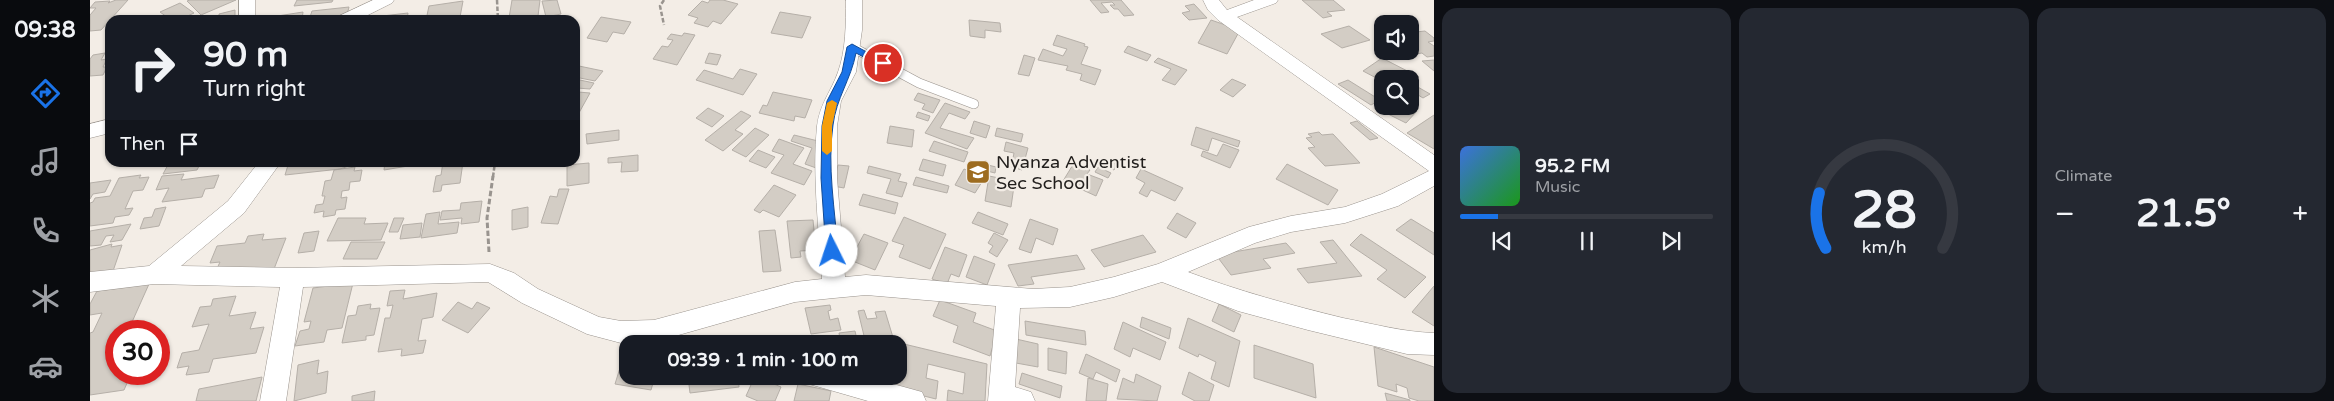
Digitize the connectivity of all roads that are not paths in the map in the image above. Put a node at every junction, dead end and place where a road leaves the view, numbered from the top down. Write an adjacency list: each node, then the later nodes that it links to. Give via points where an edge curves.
1 (247, 0): 6 (street)
2 (386, 0): 7 (street)
3 (854, 0): 9 (street)
4 (1211, 0): 8 (street)
5 (1270, 0): 8 (street)
6 (247, 15)
7 (355, 15)
8 (1224, 16): 13 (street)
9 (852, 47): 10 (lane, via 919,83); 20 (street, via 847,72 832,101 827,126)
10 (974, 104)
11 (105, 127): 12 (street)
12 (90, 131)
13 (1434, 166)
14 (267, 167): 17 (street, via 236,207)
15 (1434, 177): 16 (street, via 1390,200 1345,216 1291,224 1249,236)
16 (1163, 272): 21 (street, via 1070,297 1033,299); 22 (street, via 1238,301 1308,320 1407,343)
17 (154, 275): 18 (street); 19 (street)
18 (293, 278): 20 (street, via 490,273 596,327 621,332 654,331 794,292); 25 (street)
19 (90, 282)
20 (834, 288): 21 (street, via 866,285)
21 (1009, 296): 24 (street)
22 (1434, 344)
23 (852, 385): 26 (street)
24 (1008, 400)
25 (273, 401)
26 (913, 401)

